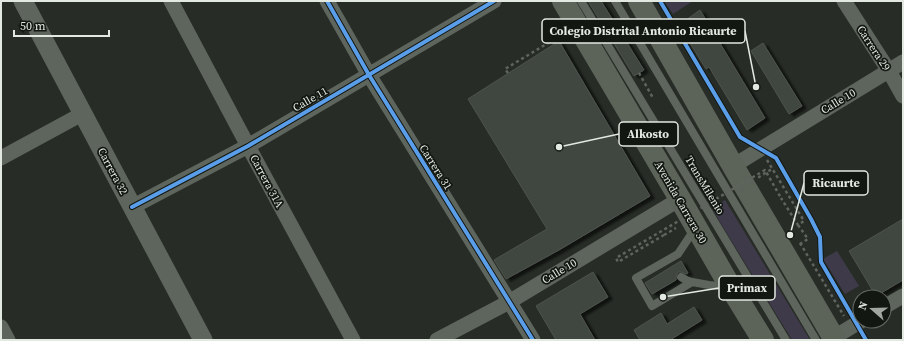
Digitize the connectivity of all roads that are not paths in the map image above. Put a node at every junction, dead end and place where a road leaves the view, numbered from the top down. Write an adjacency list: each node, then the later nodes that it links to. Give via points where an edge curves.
1 (23, 1): 14 (street, Carrera 32)
2 (171, 1): 15 (street, Carrera 31A)
3 (327, 1): 12 (street, Carrera 31)
4 (494, 1): 12 (street, Calle 11)
5 (563, 1): 18 (highway, Avenida Carrera 30)
6 (581, 1): 37 (lane, TransMilenio)
7 (615, 1): 30 (lane, TransMilenio)
8 (639, 1): 17 (highway)
9 (844, 1): 11 (street, Carrera 29)
10 (903, 62): 11 (street, Calle 10)
11 (889, 71): 13 (street, Carrera 29); 17 (street, Calle 10)
12 (369, 75): 15 (street, Calle 11); 27 (street, Carrera 31)
13 (903, 96)
14 (82, 114): 16 (street); 19 (street, Carrera 32)
15 (248, 146): 19 (street, Calle 11); 33 (street, Carrera 31A)
16 (1, 158)
17 (732, 166): 30 (highway)
18 (680, 199): 20 (highway, Avenida Carrera 30); 27 (street, Calle 10)
19 (132, 207): 32 (street, Carrera 32)
20 (686, 228): 21 (lane); 25 (highway, Avenida Carrera 30)
21 (678, 254): 22 (lane); 24 (lane, via 636,278 652,306)
22 (675, 265)
23 (681, 277): 24 (lane)
24 (692, 282): 25 (lane)
25 (731, 288): 36 (highway, Avenida Carrera 30)
26 (903, 296): 28 (street)
27 (509, 302): 34 (street, Calle 10); 35 (street, Carrera 31)
28 (892, 302)
29 (1, 327): 31 (street)
30 (839, 333)
31 (8, 340)
32 (203, 340)
33 (353, 340)
34 (437, 340)
35 (533, 340)
36 (763, 340)
37 (786, 340)

